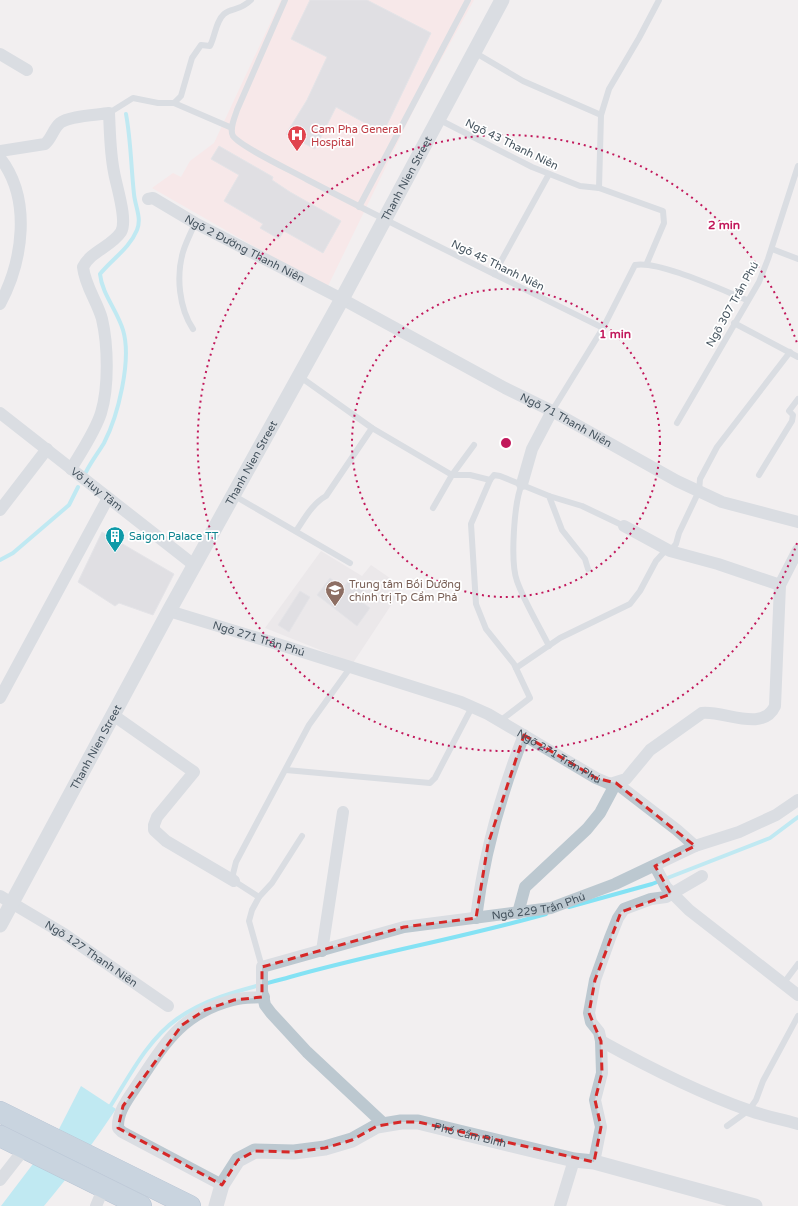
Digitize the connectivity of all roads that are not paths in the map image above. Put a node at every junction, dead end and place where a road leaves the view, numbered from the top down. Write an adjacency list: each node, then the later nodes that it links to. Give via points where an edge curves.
1 (251, 0): 9 (lane, via 244,8 223,14 210,46 201,45 192,58 181,96)
2 (285, 0): 13 (lane, via 237,110)
3 (468, 0): 20 (lane)
4 (502, 0): 6 (street, Thanh Nien Street)
5 (659, 0): 11 (lane, via 640,38 609,89)
6 (474, 52): 11 (lane, via 523,81); 12 (street, Thanh Nien Street)
7 (0, 54): 8 (street)
8 (26, 70)
9 (174, 103): 10 (lane, via 133,98); 13 (lane)
10 (109, 113): 14 (street, via 64,120 45,144); 43 (street, via 122,229 114,239 92,255 83,267 102,318 107,370 106,397 100,415)
11 (601, 115): 18 (lane)
12 (438, 119): 17 (lane, Ngõ 43 Thanh Niên); 21 (street, Thanh Nien Street)
13 (232, 128): 20 (lane, Ngõ 45 Thanh Niên, via 232,135 240,142)
14 (0, 151)
15 (0, 158): 29 (street, via 7,167 17,193 22,220 18,252 7,291)
16 (798, 166): 23 (lane, Ngõ 307 Trần Phú)
17 (549, 174): 18 (lane, Ngõ 43 Thanh Niên, via 580,186); 26 (lane)
18 (599, 188): 25 (lane, Ngõ 43 Thanh Niên, via 663,211 664,223)
19 (148, 200): 22 (street, Ngõ 2 Đường Thanh Niên, via 153,198)
20 (359, 207): 21 (lane, Ngõ 45 Thanh Niên)
21 (384, 220): 26 (lane, Ngõ 45 Thanh Niên); 27 (street, Thanh Nien Street)
22 (195, 223): 27 (street, Ngõ 2 Đường Thanh Niên); 32 (lane, via 183,253 180,289 184,315)
23 (772, 249): 24 (lane); 28 (lane, Ngõ 307 Trần Phú, via 759,282)
24 (798, 259)
25 (647, 263): 28 (lane); 31 (lane, via 635,264)
26 (494, 274): 31 (lane, Ngõ 45 Thanh Niên)
27 (342, 299): 35 (street, Thanh Nien Street); 37 (street, Ngõ 71 Thanh Niên)
28 (747, 300): 30 (lane, Ngõ 307 Trần Phú)
29 (0, 304)
30 (734, 322): 33 (lane); 39 (lane, Ngõ 307 Trần Phú)
31 (603, 328): 37 (lane)
32 (193, 329)
33 (790, 352): 34 (lane); 48 (lane, via 717,447 700,479)
34 (798, 357)
35 (299, 376): 40 (lane); 49 (street, Thanh Nien Street)
36 (798, 398): 45 (lane, via 789,411 793,415 792,421)
37 (552, 411): 47 (street, via 532,449); 48 (street, Ngõ 71 Thanh Niên)
38 (0, 413): 42 (street, Võ Huy Tâm)
39 (677, 423)
40 (372, 428): 44 (lane); 56 (lane, via 326,496 318,500)
41 (474, 445): 44 (lane)
42 (47, 449): 43 (street, Võ Huy Tâm); 53 (street)
43 (71, 469): 51 (street, Võ Huy Tâm)
44 (452, 474): 46 (lane); 52 (lane)
45 (759, 475)
46 (490, 480): 47 (lane, via 494,475); 66 (lane, via 471,524 476,604 486,629)
47 (522, 484): 50 (lane); 64 (lane, via 516,511 513,564 516,580)
48 (699, 491): 54 (street, Ngõ 71 Thanh Niên, via 722,502); 58 (lane, via 676,544)
49 (233, 495): 56 (lane); 60 (street, Thanh Nien Street)
50 (549, 496): 55 (lane, via 582,506); 61 (lane, via 562,530 585,559)
51 (108, 498): 60 (street, Võ Huy Tâm); 67 (street)
52 (433, 508)
53 (0, 510)
54 (798, 522)
55 (624, 526): 58 (street)
56 (296, 531): 59 (lane)
57 (798, 550): 62 (street, Ngõ 271 Trần Phú)
58 (670, 551): 62 (street); 64 (lane, via 665,552 656,561 630,604 560,638)
59 (350, 563)
60 (194, 565): 63 (street, Thanh Nien Street)
61 (588, 569)
62 (780, 585): 73 (street, Ngõ 271 Trần Phú, via 773,712 751,719 702,712 650,750 626,779)
63 (169, 611): 65 (street, Ngõ 271 Trần Phú); 69 (street, Thanh Nien Street)
64 (549, 646): 66 (lane)
65 (350, 668): 68 (street, Ngõ 271 Trần Phú); 72 (lane, via 309,725)
66 (516, 668): 70 (lane, via 530,698)
67 (0, 698)
68 (472, 707): 70 (street, Ngõ 271 Trần Phú); 72 (lane, via 430,784)
69 (113, 715): 80 (street, via 194,772 157,817 154,830 166,841); 83 (street, Thanh Nien Street)
70 (500, 721): 71 (street, Ngõ 271 Trần Phú)
71 (524, 735): 73 (street, Ngõ 271 Trần Phú, via 596,778 610,784); 85 (street, via 507,779 488,844)
72 (286, 770): 80 (lane, via 236,862)
73 (616, 783): 77 (street); 84 (street, via 600,813 587,829 525,887)
74 (798, 800): 77 (street, Ngõ 229 Trần Phú, via 776,815 739,832)
75 (344, 812): 87 (street)
76 (302, 836): 82 (lane)
77 (695, 846): 78 (street, Ngõ 229 Trần Phú)
78 (660, 874): 81 (street); 84 (street, Ngõ 229 Trần Phú, via 551,908)
79 (702, 876): 81 (street)
80 (234, 881): 82 (lane)
81 (671, 894): 90 (street); 95 (street, via 624,909 618,918 595,980 589,1013)
82 (260, 897): 89 (lane, via 252,910 249,922)
83 (6, 899): 86 (street, Thanh Nien Street); 93 (street, Ngõ 127 Thanh Niên, via 64,934)
84 (518, 913): 85 (street, Ngõ 229 Trần Phú)
85 (476, 918): 87 (street, Ngõ 229 Trần Phú, via 404,927 349,941)
86 (0, 925)
87 (322, 951): 89 (street, Ngõ 229 Trần Phú)
88 (798, 964): 90 (lane)
89 (262, 972): 91 (street)
90 (783, 984): 92 (street)
91 (263, 994): 99 (street, via 271,1013 307,1052); 106 (street, via 205,1010 182,1024 157,1055 123,1106 117,1121 122,1132)
92 (798, 995)
93 (168, 1006)
94 (798, 1016): 96 (lane)
95 (601, 1041): 96 (street, via 680,1082); 104 (street, via 602,1073 595,1100 601,1127)
96 (749, 1110): 98 (street); 100 (lane)
97 (0, 1112): 109 (highway)
98 (798, 1124)
99 (385, 1125): 103 (street, Phố Cẩm Bình, via 418,1122); 106 (street, Phố Cẩm Bình, via 377,1126 352,1140 324,1148 294,1152 255,1151 238,1160)
100 (727, 1126)
101 (0, 1136): 102 (highway)
102 (31, 1152): 105 (street); 107 (highway, via 73,1172)
103 (574, 1160): 104 (street, Phố Cẩm Bình); 111 (street)
104 (594, 1162): 112 (street, Phố Cẩm Bình)
105 (0, 1180)
106 (222, 1185): 110 (street, Phố Cẩm Bình)
107 (100, 1197): 108 (highway)
108 (141, 1206)
109 (190, 1206)
110 (216, 1206)
111 (560, 1206)
112 (755, 1206)

